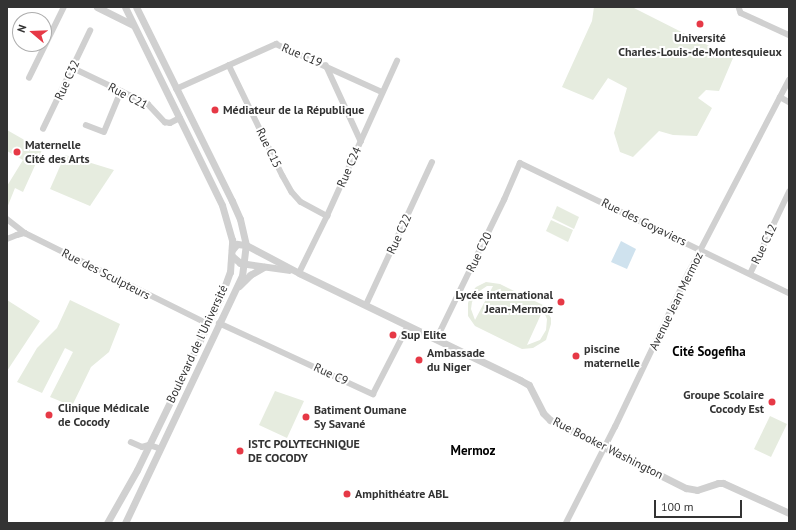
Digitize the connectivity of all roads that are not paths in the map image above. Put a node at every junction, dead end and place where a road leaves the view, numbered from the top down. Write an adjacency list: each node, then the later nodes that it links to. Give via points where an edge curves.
1 (64, 7): 14 (street)
2 (97, 7): 7 (street)
3 (125, 7): 7 (street, Boulevard de l'Université)
4 (136, 7): 6 (street, Boulevard de l'Université)
5 (739, 7): 9 (street, via 741,13)
6 (142, 20): 7 (street); 16 (street, Boulevard de l'Université)
7 (134, 25): 21 (street, Boulevard de l'Université)
8 (90, 31): 13 (street, Rue C32)
9 (789, 35)
10 (397, 61): 18 (street, Rue C24)
11 (228, 65): 12 (street, Rue C19, via 276,44); 16 (street, Rue C19); 28 (street, Rue C15, via 292,192 301,202)
12 (326, 65): 18 (street, Rue C19); 24 (street)
13 (73, 68): 17 (street, Rue C21); 23 (street, Rue C32)
14 (29, 78)
15 (789, 80): 19 (street, Avenue Jean Mermoz)
16 (176, 89): 32 (street, Boulevard de l'Université, via 232,201 240,219)
17 (121, 91): 21 (street, Rue C21, via 148,104 165,122 170,123); 22 (street, via 104,132)
18 (382, 92): 24 (street, Rue C24)
19 (780, 97): 20 (street); 33 (street, Avenue Jean Mermoz)
20 (789, 102)
21 (180, 118): 34 (street, Boulevard de l'Université, via 222,205 231,230)
22 (86, 125)
23 (43, 129)
24 (361, 141): 28 (street, Rue C24)
25 (432, 162): 41 (street, Rue C22)
26 (520, 163): 33 (street, Rue des Goyaviers); 45 (street, Rue C20)
27 (789, 192): 38 (street, Rue C12)
28 (327, 216): 37 (street, Rue C24)
29 (7, 219): 30 (street, Rue des Sculpteurs)
30 (25, 233): 31 (street); 43 (street, Rue des Sculpteurs)
31 (7, 240)
32 (246, 245): 34 (street, via 237,244); 35 (street, Boulevard de l'Université); 37 (street, Rue Booker Washington)
33 (701, 250): 38 (street, Rue des Goyaviers); 49 (street, Avenue Jean Mermoz)
34 (232, 253): 35 (street, Rue Booker Washington, via 238,262); 43 (street, Boulevard de l'Université, via 230,272)
35 (245, 264): 36 (street, Rue Booker Washington); 39 (street, Boulevard de l'Université)
36 (264, 267): 37 (street, Rue Booker Washington); 39 (street)
37 (296, 271): 41 (street, Rue Booker Washington)
38 (750, 274): 40 (street, Rue des Goyaviers)
39 (235, 291): 42 (street, Boulevard de l'Université)
40 (789, 293)
41 (366, 305): 44 (street, Rue Booker Washington)
42 (219, 323): 44 (street, Rue C9, via 373,394); 48 (street, Boulevard de l'Université)
43 (208, 324): 47 (street, Boulevard de l'Université)
44 (408, 326): 45 (street, Rue Booker Washington)
45 (436, 340): 49 (street, Rue Booker Washington, via 529,385 543,413 550,420)
46 (131, 442): 47 (street)
47 (146, 448): 48 (street); 50 (street); 52 (street, Boulevard de l'Université)
48 (159, 448): 50 (street, Boulevard de l'Université)
49 (604, 448): 51 (street, Rue Booker Washington, via 692,490 723,483); 54 (street, Avenue Jean Mermoz)
50 (155, 457): 53 (street, Boulevard de l'Université)
51 (789, 513)
52 (107, 523)
53 (125, 523)
54 (566, 523)

